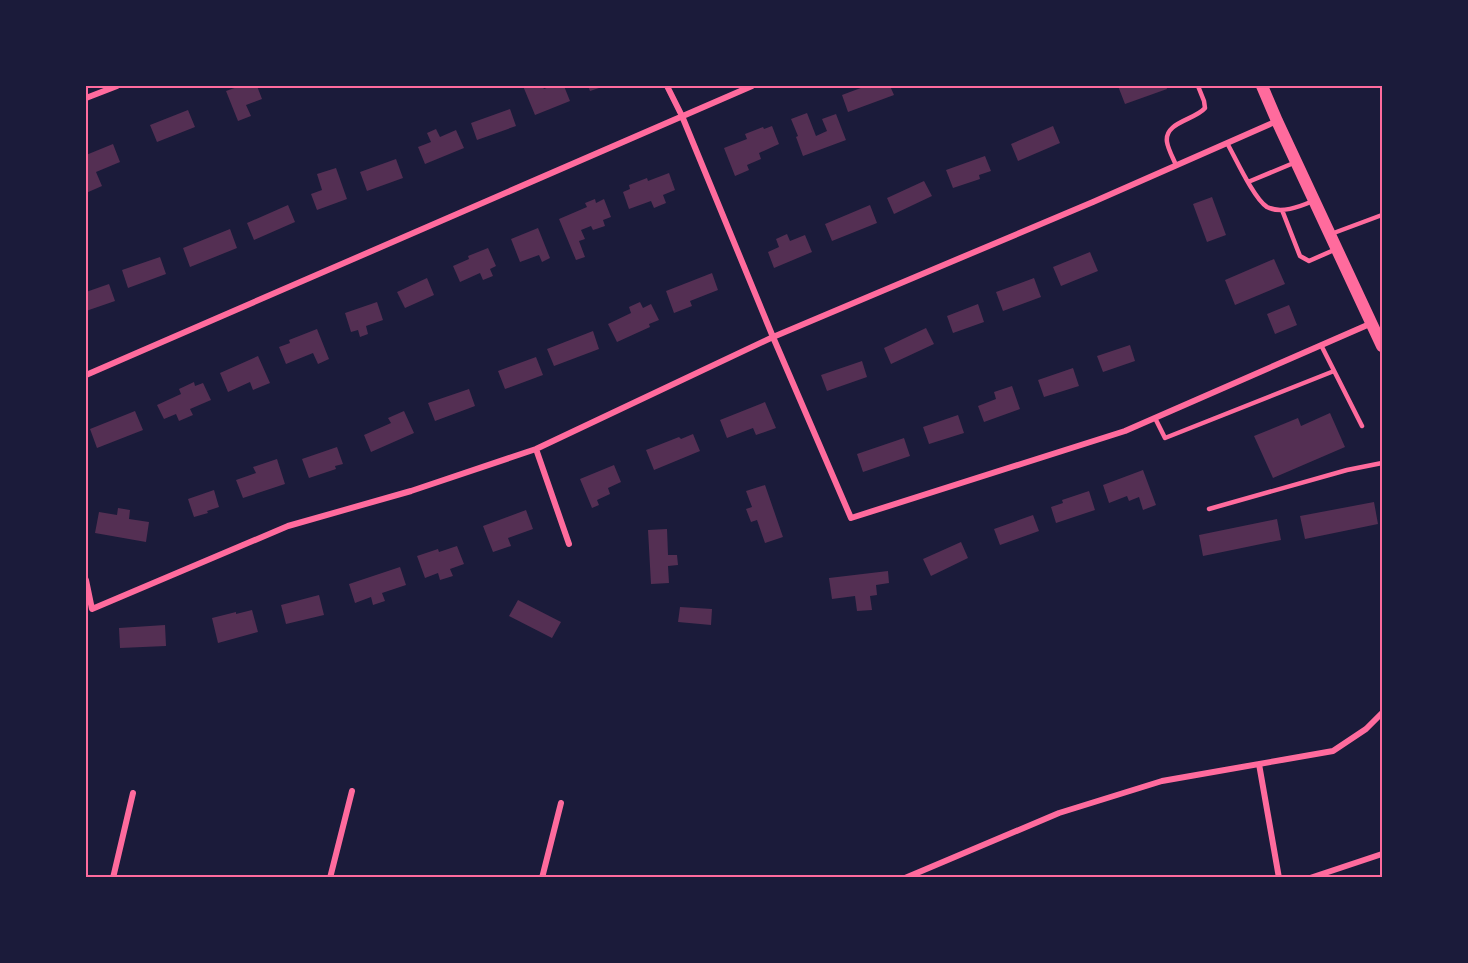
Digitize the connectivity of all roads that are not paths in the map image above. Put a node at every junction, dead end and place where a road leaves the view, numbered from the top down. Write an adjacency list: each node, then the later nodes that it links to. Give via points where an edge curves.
1 (117, 86): 6 (street)
2 (668, 86): 7 (street)
3 (752, 86): 7 (street)
4 (1198, 86): 11 (lane, via 1205,108 1174,125 1168,134)
5 (1262, 86): 8 (main road)
6 (86, 98)
7 (682, 116): 19 (street); 23 (street)
8 (1277, 121): 9 (street); 10 (main road)
9 (1227, 143): 11 (street); 12 (lane)
10 (1297, 162): 12 (lane); 13 (main road)
11 (1176, 165): 19 (street)
12 (1248, 182): 14 (lane, via 1267,207)
13 (1315, 200): 14 (lane); 16 (main road)
14 (1282, 210): 17 (lane, via 1300,256 1309,261)
15 (1383, 215): 16 (lane)
16 (1331, 234): 17 (main road)
17 (1337, 249): 18 (main road)
18 (1373, 322): 20 (street); 21 (main road)
19 (774, 337): 24 (street, via 851,518); 26 (street)
20 (1321, 345): 22 (lane); 24 (street)
21 (1383, 346)
22 (1335, 371): 24 (lane, via 1165,438); 25 (lane)
23 (86, 375)
24 (1155, 418)
25 (1362, 426)
26 (536, 449): 29 (street); 30 (street, via 411,491 288,526 92,609)
27 (1383, 463): 28 (lane)
28 (1209, 509)
29 (569, 544)
30 (86, 580)
31 (1383, 713): 32 (street, via 1334,751)
32 (1259, 764): 40 (street, via 1162,781 1059,813); 41 (street)
33 (352, 790): 38 (street)
34 (133, 792): 37 (street)
35 (561, 803): 39 (street)
36 (1383, 854): 42 (street)
37 (113, 878)
38 (330, 878)
39 (542, 878)
40 (905, 878)
41 (1279, 878)
42 (1310, 878)

